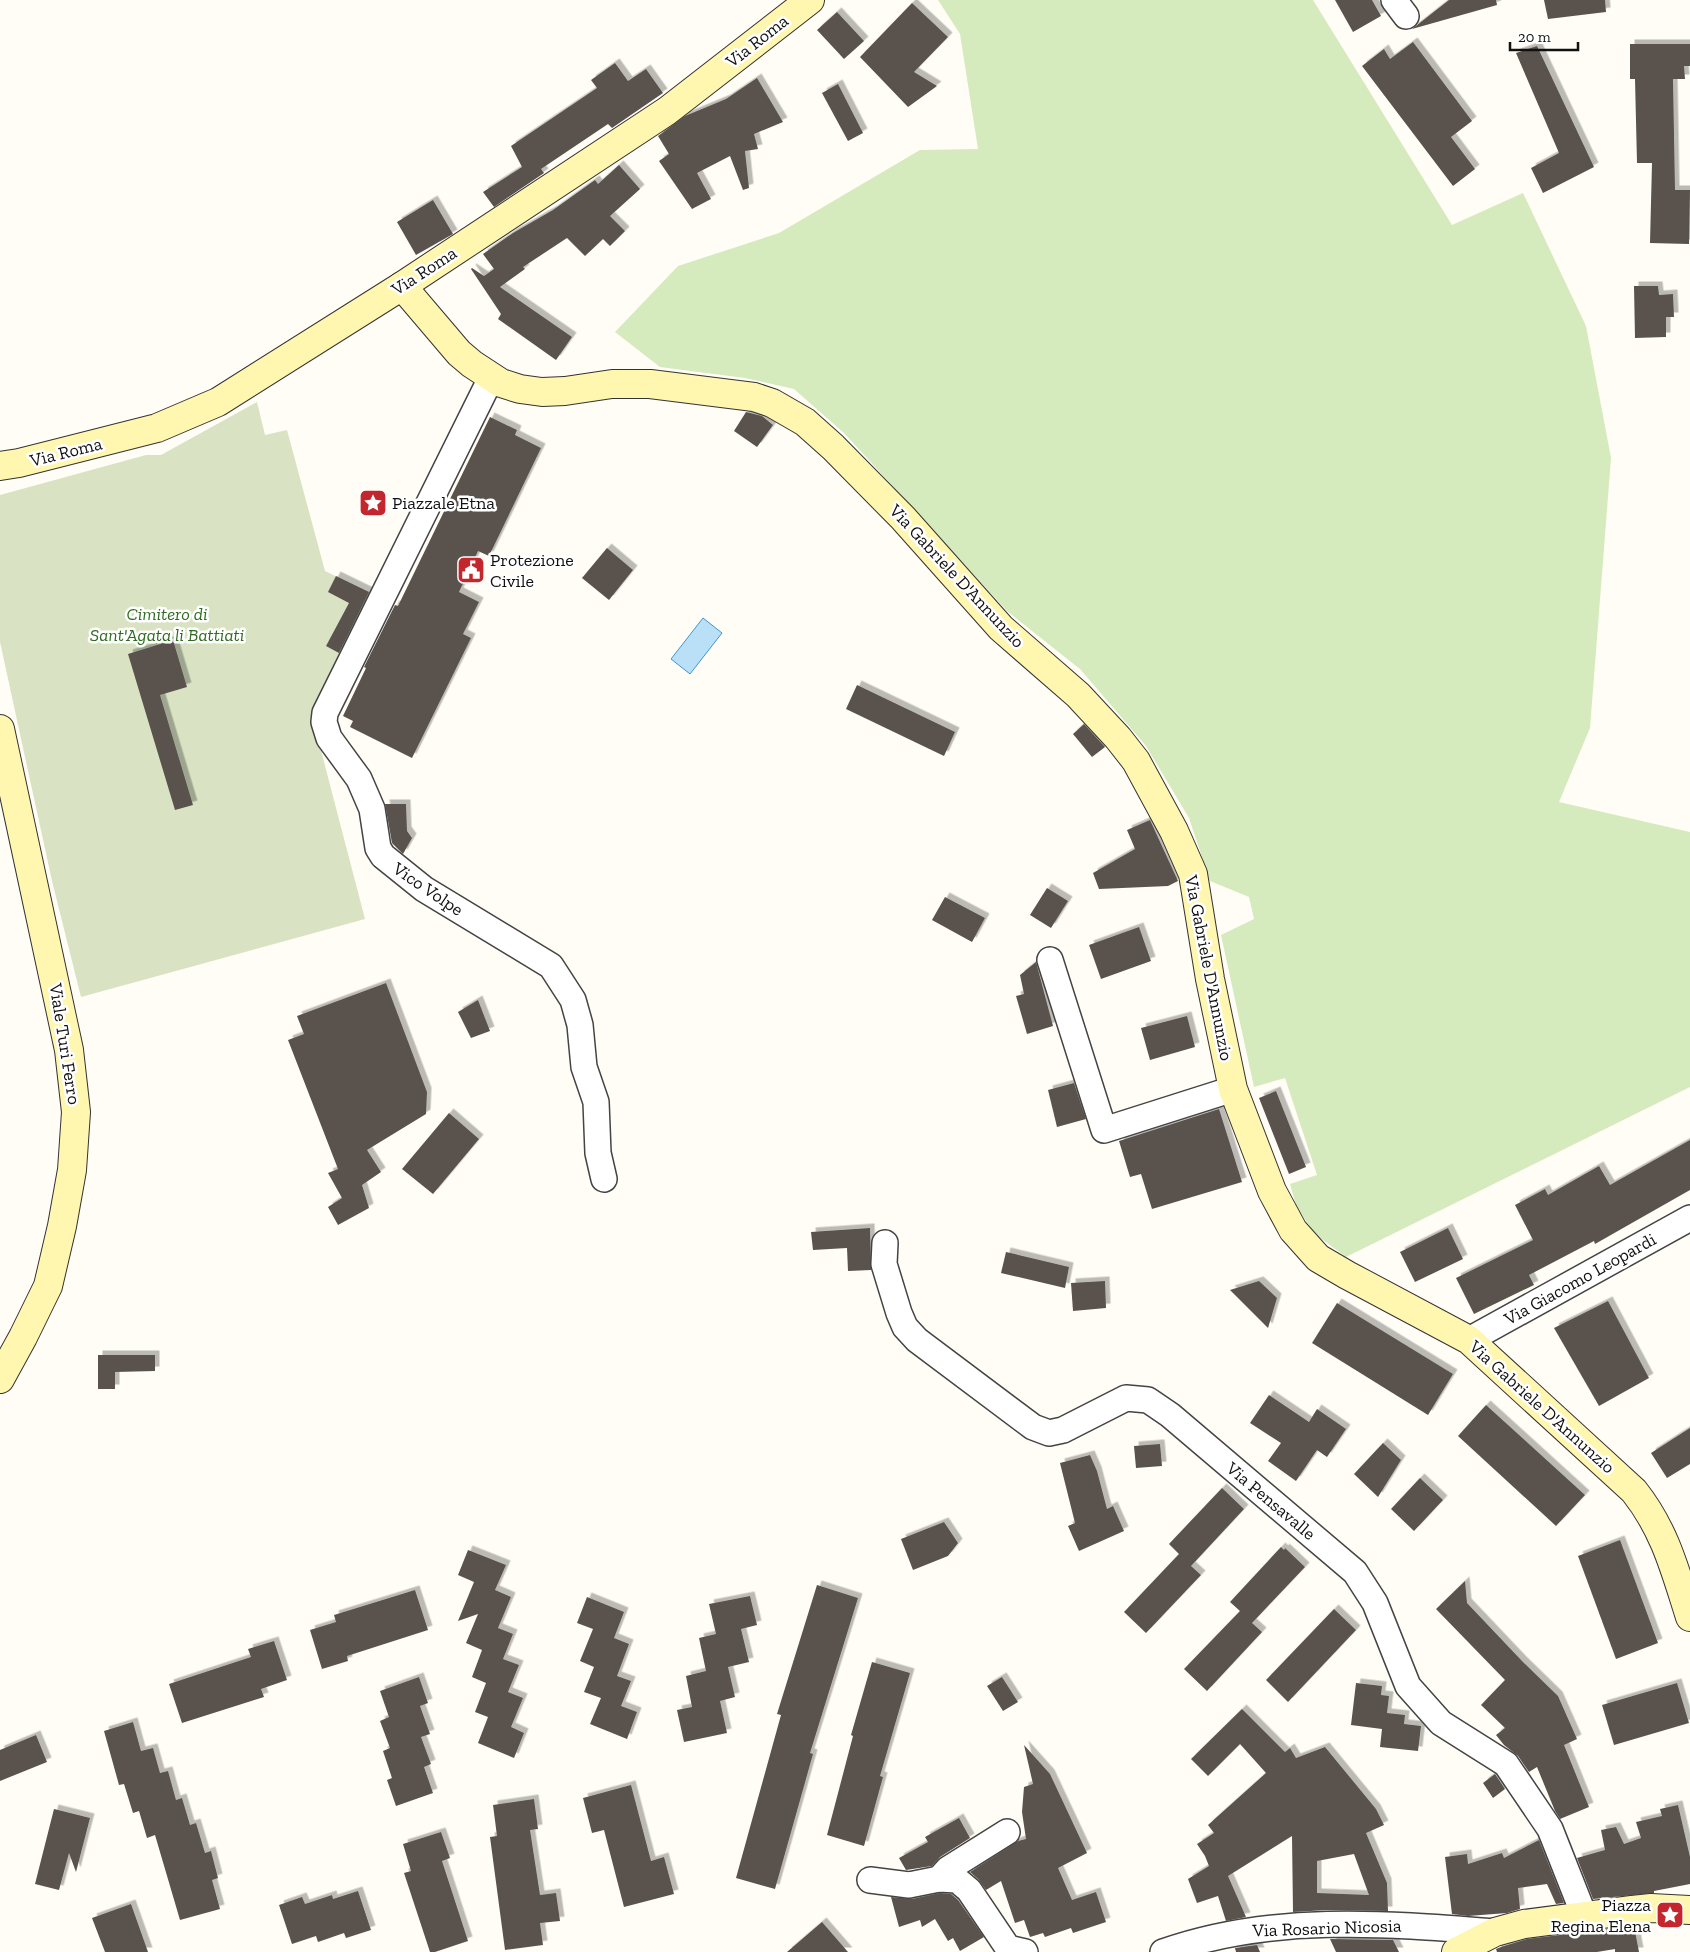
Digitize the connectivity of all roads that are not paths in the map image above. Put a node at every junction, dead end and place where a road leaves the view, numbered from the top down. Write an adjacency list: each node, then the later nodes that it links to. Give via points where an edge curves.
1 (810, 0): 2 (main road, Via Roma, via 667,111)
2 (402, 286): 3 (main road, Via Gabriele D'Annunzio, via 459,353); 4 (main road, Via Roma, via 243,387 184,418 131,436)
3 (491, 378): 7 (main road, Via Gabriele D'Annunzio, via 520,389 542,392 612,384 650,384 754,397 772,403 805,422 833,446 903,518 1001,628 1078,695 1136,761 1193,874); 8 (street, Vico Volpe, via 325,713 324,722 329,738 359,779 372,809 378,848 383,856 424,889 551,966 573,1000 580,1025 584,1067 596,1102 598,1153)
4 (0, 466)
5 (0, 730): 12 (main road, Viale Turi Ferro, via 69,1050 76,1112 72,1170 48,1286)
6 (1050, 960): 7 (street, via 1104,1130)
7 (1233, 1089): 11 (main road, Via Gabriele D'Annunzio, via 1272,1191 1293,1230 1318,1258)
8 (604, 1179)
9 (1690, 1218): 11 (street, Via Giacomo Leopardi)
10 (885, 1243): 18 (street, Via Pensavalle, via 884,1264 905,1327 917,1340 1032,1427 1049,1434 1126,1398 1148,1400 1170,1415 1355,1572 1375,1603 1408,1686 1441,1723 1506,1764 1550,1829)
11 (1469, 1340): 13 (main road, Via Gabriele D'Annunzio, via 1634,1491 1666,1543)
12 (0, 1380)
13 (1690, 1617)
14 (1007, 1832): 16 (street, via 948,1869)
15 (870, 1880): 16 (street, via 909,1885)
16 (939, 1880): 20 (street, via 958,1880 969,1890 1008,1948)
17 (1690, 1910): 18 (main road, via 1651,1908)
18 (1584, 1915): 19 (main road)
19 (1495, 1932): 21 (street, Via Rosario Nicosia, via 1386,1924 1293,1926 1246,1930); 22 (main road)
20 (1025, 1952)
21 (1162, 1952)
22 (1456, 1952)

